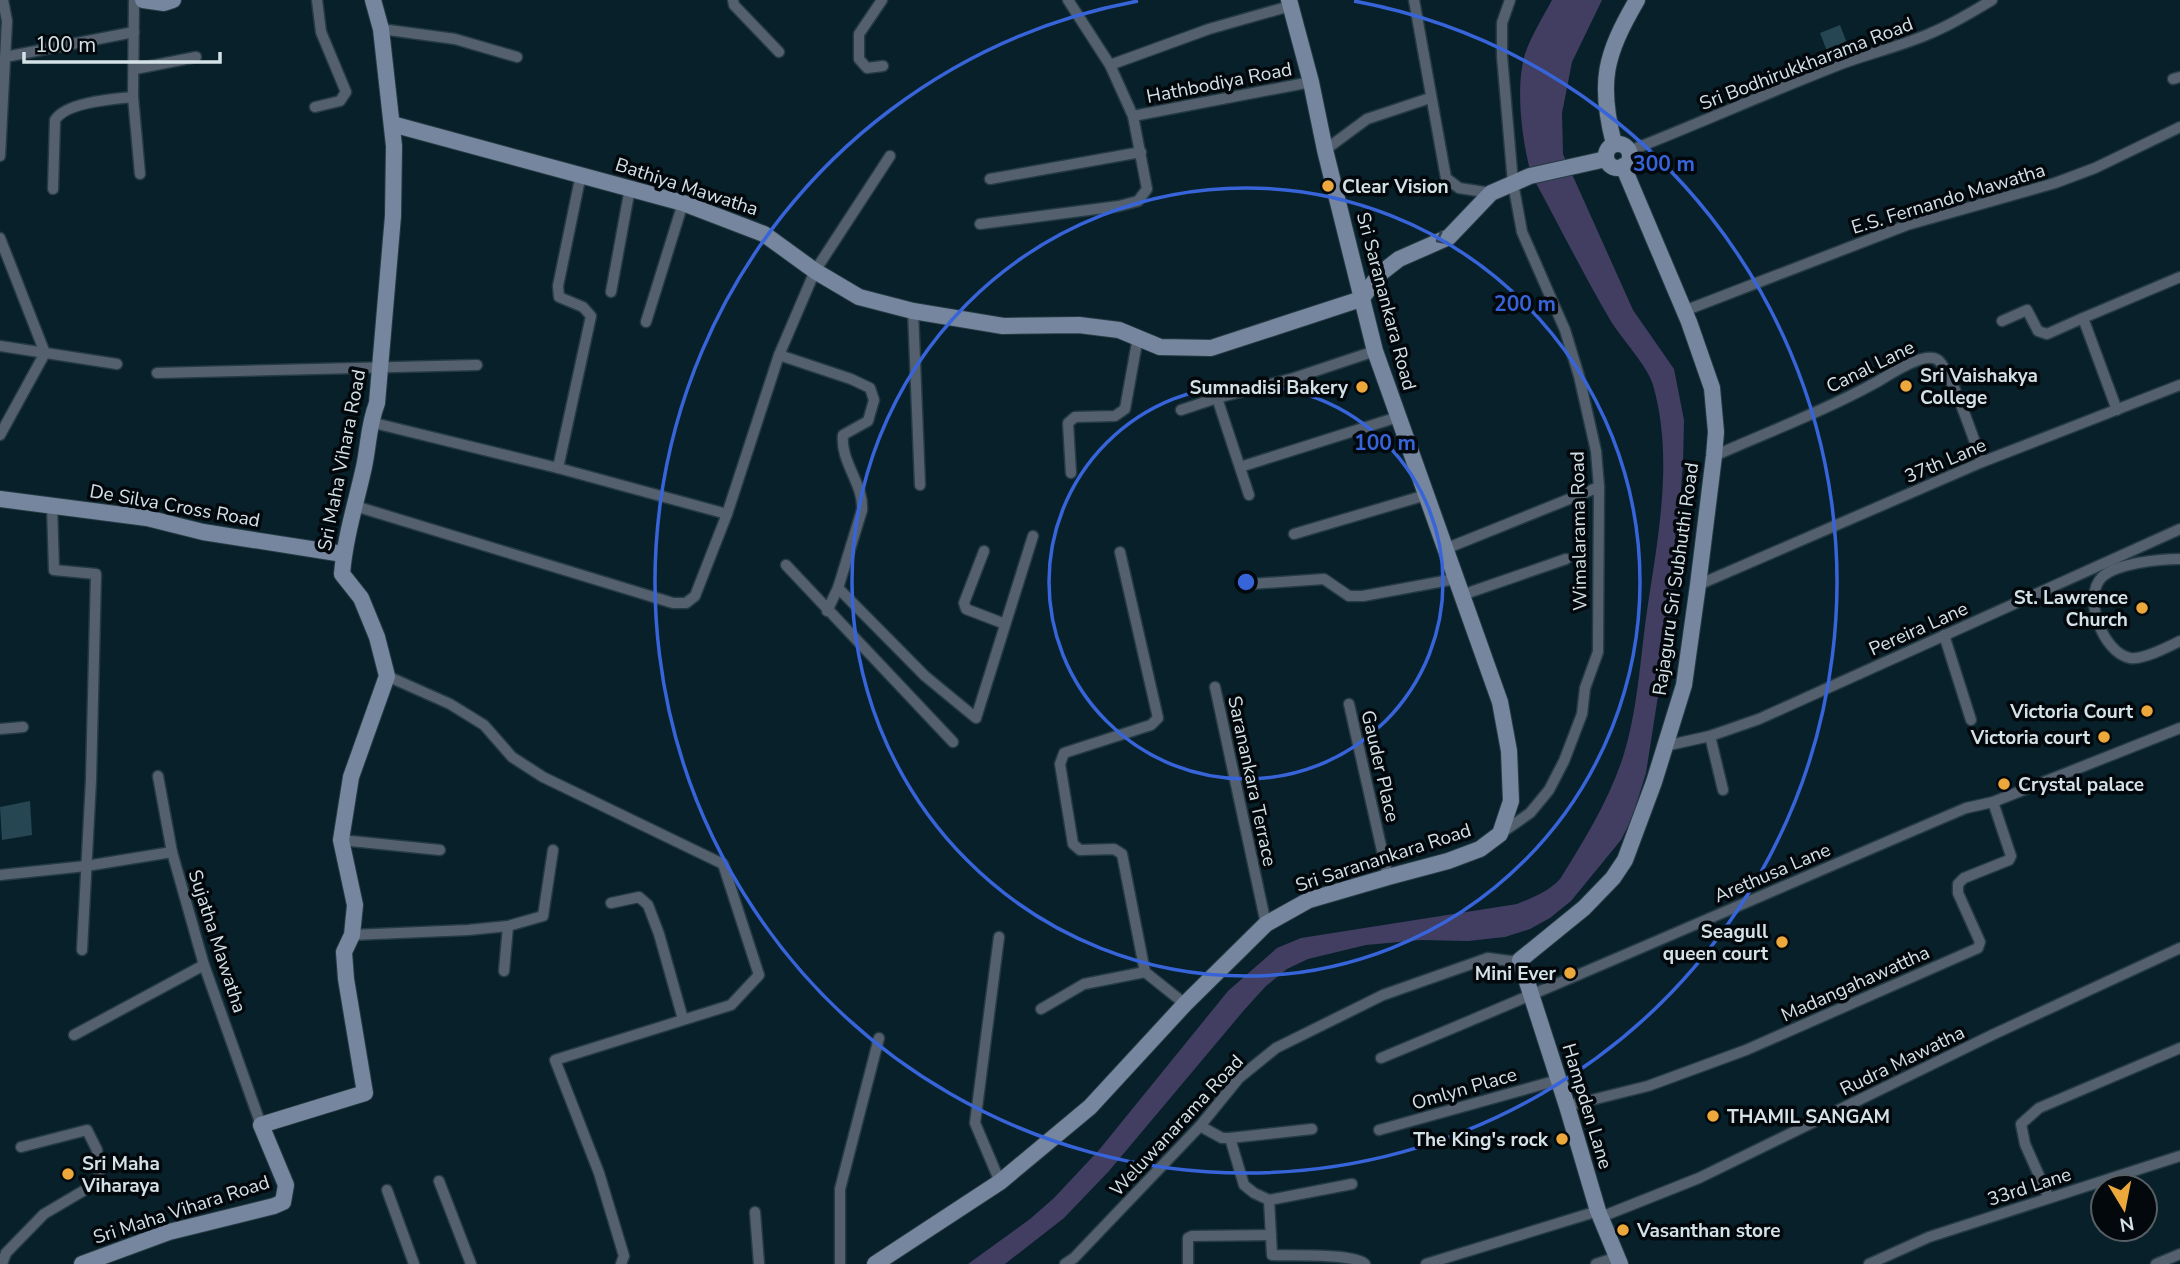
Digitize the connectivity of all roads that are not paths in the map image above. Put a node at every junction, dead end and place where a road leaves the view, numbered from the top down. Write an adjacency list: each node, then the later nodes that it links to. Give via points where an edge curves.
1 (3, 0): 18 (street)
2 (134, 0): 16 (street)
3 (142, 0): 4 (street)
4 (173, 0)
5 (317, 0): 27 (street, via 321,32 346,92 340,101)
6 (373, 0): 15 (street, Sri Maha Vihara Road)
7 (733, 0): 17 (street)
8 (881, 0): 22 (street, via 859,34 859,58 867,68)
9 (1068, 0): 21 (street, Hathbodiya Road)
10 (1414, 0): 26 (street)
11 (1510, 0): 39 (street, Wimalarama Road, via 1501,30)
12 (1637, 0): 33 (street, Rajaguru Sri Subhuthi Road, via 1607,63 1606,107)
13 (1992, 0): 33 (street, Sri Bodhirukkharama Road, via 1930,34 1842,63)
14 (1290, 3): 21 (street); 24 (street, Sri Saranankara Road)
15 (381, 29): 20 (street, via 454,39); 29 (street, Sri Maha Vihara Road)
16 (134, 32): 18 (street); 23 (street)
17 (779, 52)
18 (5, 57): 34 (street)
19 (196, 57): 23 (street)
20 (517, 57)
21 (1110, 65): 28 (street, Hathbodiya Road)
22 (883, 66)
23 (135, 69): 25 (street)
24 (1311, 82): 28 (street, Hathbodiya Road); 31 (street, Sri Saranankara Road)
25 (133, 97): 36 (street); 41 (street, via 88,104 58,116)
26 (1430, 98): 31 (street, via 1367,119); 42 (street, via 1446,178 1459,188)
27 (315, 107)
28 (1133, 116): 32 (street, Hathbodiya Road)
29 (392, 124): 37 (street, Bathiya Mawatha); 62 (street, Sri Maha Vihara Road, via 393,216)
30 (2180, 127): 51 (street, E.S. Fernando Mawatha, via 2055,183 1896,228)
31 (1325, 150): 49 (street, Sri Saranankara Road)
32 (1141, 152): 38 (street); 44 (street, Hathbodiya Road, via 1147,189 1138,201)
33 (1618, 155): 39 (street); 51 (street, Rajaguru Sri Subhuthi Road)
34 (0, 156)
35 (890, 156): 46 (street)
36 (140, 174)
37 (581, 174): 40 (street, Bathiya Mawatha); 74 (street, via 558,286 559,298 583,307 592,316)
38 (990, 179)
39 (1513, 183): 42 (street); 77 (street, Wimalarama Road, via 1522,232 1564,330 1578,376 1596,451)
40 (630, 188): 43 (street, Bathiya Mawatha); 48 (street)
41 (53, 189)
42 (1491, 193): 49 (street, one-way to 49, via 1449,237 1399,259)
43 (683, 203): 46 (street, Bathiya Mawatha, via 764,234); 54 (street)
44 (980, 224)
45 (0, 238): 58 (street)
46 (815, 271): 50 (street, Bathiya Mawatha, via 859,297); 59 (street)
47 (2180, 277): 52 (street)
48 (611, 292)
49 (1361, 299): 55 (street, Bathiya Mawatha, via 1211,348 1160,347); 57 (street, Sri Saranankara Road)
50 (913, 311): 55 (street, Bathiya Mawatha, via 1003,326 1079,325); 76 (street)
51 (1684, 311): 71 (street, Rajaguru Sri Subhuthi Road, via 1712,388)
52 (2082, 318): 53 (street, via 2047,334 2038,331 2027,310); 67 (street)
53 (2001, 321)
54 (646, 323)
55 (1138, 337): 75 (street, via 1125,409 1115,416 1074,417 1068,423)
56 (0, 346): 58 (street)
57 (1375, 351): 65 (street); 68 (street, Sri Saranankara Road)
58 (45, 353): 60 (street); 70 (street)
59 (779, 355): 83 (street); 97 (street, via 851,379 872,392 868,421 843,435 848,464 863,498)
60 (117, 364)
61 (477, 365): 62 (street)
62 (380, 368): 63 (street); 69 (street, Sri Maha Vihara Road)
63 (157, 373)
64 (2180, 386): 67 (street, 37th Lane)
65 (1217, 398): 66 (street); 73 (street)
66 (1181, 410)
67 (2117, 410): 72 (street, 37th Lane)
68 (1398, 417): 73 (street); 79 (street, Sri Saranankara Road)
69 (370, 422): 74 (street); 82 (street, Sri Maha Vihara Road)
70 (0, 435)
71 (1714, 456): 72 (street, Canal Lane, via 1930,357 1937,359 1950,377); 96 (street, Rajaguru Sri Subhuthi Road)
72 (1982, 462): 96 (street, 37th Lane)
73 (1240, 467): 78 (street)
74 (558, 468): 83 (street)
75 (1071, 472)
76 (920, 485)
77 (1599, 487): 87 (street); 116 (street, Wimalarama Road, via 1598,652 1585,688 1582,714 1549,790 1530,813)
78 (1250, 495)
79 (1426, 495): 85 (street); 87 (street, Sri Saranankara Road)
80 (0, 499): 81 (street, De Silva Cross Road)
81 (52, 506): 90 (street, De Silva Cross Road, via 148,518 203,532); 121 (street, via 54,569 96,574)
82 (355, 506): 83 (street, via 673,603 686,603 695,596); 90 (street, Sri Maha Vihara Road)
83 (727, 514)
84 (2180, 528): 101 (street, Pereira Lane)
85 (1294, 534)
86 (1033, 537): 100 (street)
87 (1445, 549): 94 (street, Sri Saranankara Road)
88 (984, 551): 100 (street, via 964,603 966,609)
89 (1120, 552): 134 (street, via 1158,718 1151,725 1064,753 1060,764 1073,844 1080,850 1122,853)
90 (343, 554): 103 (street, Sri Maha Vihara Road, via 342,574 361,598)
91 (1566, 559): 98 (street)
92 (2180, 559): 102 (street, via 2133,564 2104,576 2097,585 2095,611 2104,637 2121,655 2133,659)
93 (786, 565): 99 (street)
94 (1455, 579): 95 (street, via 1363,596 1349,596 1324,579); 98 (street, Sri Saranankara Road)
95 (1250, 584)
96 (1698, 585): 112 (street, Rajaguru Sri Subhuthi Road, via 1684,685)
97 (838, 588): 99 (street); 100 (street, via 925,676 976,718)
98 (1462, 595): 116 (street, Sri Saranankara Road, via 1500,702 1509,751 1511,801)
99 (827, 611): 111 (street)
100 (1005, 624)
101 (1944, 635): 106 (street); 110 (street, Pereira Lane, via 1759,719)
102 (2180, 641)
103 (387, 676): 117 (street, via 351,778); 138 (street, via 484,725 512,757 543,777 723,864 759,975 731,1005)
104 (1215, 687): 125 (street, Saranankara Terrace)
105 (1349, 704): 123 (street, Gauder Place)
106 (1971, 720)
107 (23, 727): 109 (street)
108 (2180, 728): 115 (street, Arethusa Lane)
109 (0, 729)
110 (1710, 736): 112 (street, Pereira Lane); 114 (street)
111 (953, 742)
112 (1665, 746): 131 (street, Rajaguru Sri Subhuthi Road, via 1625,860 1584,908)
113 (158, 776): 120 (street)
114 (1723, 790)
115 (1993, 802): 135 (street, Arethusa Lane, via 1966,808); 144 (street, Madangahawattha, via 2011,856 1958,884 1980,942 1978,948 1746,1050 1648,1086)
116 (1500, 834): 123 (street, Sri Saranankara Road, via 1480,849)
117 (341, 840): 118 (street); 127 (street, via 355,905)
118 (440, 850)
119 (553, 850): 126 (street, via 543,916)
120 (172, 852): 121 (street, Sujatha Mawatha); 132 (street, Sujatha Mawatha)
121 (86, 866): 122 (street, Sujatha Mawatha); 130 (street)
122 (0, 875)
123 (1388, 877): 125 (street, Sri Saranankara Road, via 1309,900)
124 (611, 903): 138 (street, via 639,897 648,905)
125 (1266, 924): 136 (street, Sri Saranankara Road)
126 (508, 926): 127 (street); 133 (street)
127 (352, 934): 145 (street, via 344,953 345,966 365,1093)
128 (999, 937): 153 (street, via 975,1123)
129 (2180, 948): 159 (street, Rudra Mawatha, via 1699,1178)
130 (82, 950)
131 (1520, 960): 135 (street, Hampden Lane); 146 (street, Weluwanarama Road, via 1488,958 1383,995 1276,1048 1239,1078)
132 (204, 965): 139 (street); 145 (street, Sujatha Mawatha)
133 (504, 971)
134 (1145, 972): 136 (street); 137 (street, via 1084,984)
135 (1532, 996): 142 (street, Arethusa Lane); 143 (street, Hampden Lane)
136 (1185, 1004): 153 (street, Sri Saranankara Road, via 1090,1107)
137 (1041, 1009)
138 (683, 1019): 168 (street, via 555,1060 599,1173 624,1256)
139 (74, 1035)
140 (880, 1038): 170 (street, via 840,1189)
141 (2180, 1048): 156 (street, via 2039,1108 2021,1124)
142 (1381, 1058)
143 (1559, 1080): 144 (street, Hampden Lane); 148 (street, Omlyn Place)
144 (1567, 1106): 159 (street, Hampden Lane)
145 (261, 1125): 165 (street, Sri Maha Vihara Road, via 286,1185 283,1202 169,1232)
146 (1200, 1126): 149 (street); 172 (street, Weluwanarama Road)
147 (1312, 1129): 149 (street)
148 (1379, 1130)
149 (1230, 1138): 157 (street, via 1244,1185)
150 (20, 1147): 164 (street, via 87,1130 97,1150 100,1181 44,1214 6,1253)
151 (2180, 1156): 156 (street, 33rd Lane)
152 (439, 1181): 167 (street)
153 (1000, 1182): 171 (street, Sri Saranankara Road)
154 (1352, 1184): 157 (street)
155 (387, 1191): 166 (street)
156 (2049, 1198): 177 (street, 33rd Lane, via 1929,1237)
157 (1269, 1200): 160 (street)
158 (755, 1212): 169 (street)
159 (1599, 1214): 163 (street, Hampden Lane); 175 (street, Rudra Mawatha)
160 (1271, 1235): 162 (street, via 1272,1255); 173 (street, via 1192,1236 1188,1238)
161 (2180, 1254): 178 (street)
162 (1287, 1260): 174 (street, via 1360,1259)
163 (1618, 1261): 176 (street)
164 (2, 1264)
165 (82, 1264)
166 (414, 1264)
167 (471, 1264)
168 (621, 1264)
169 (759, 1264)
170 (840, 1264)
171 (875, 1264)
172 (1065, 1264)
173 (1188, 1264)
174 (1366, 1264)
175 (1426, 1264)
176 (1596, 1264)
177 (1869, 1264)
178 (2157, 1264)

